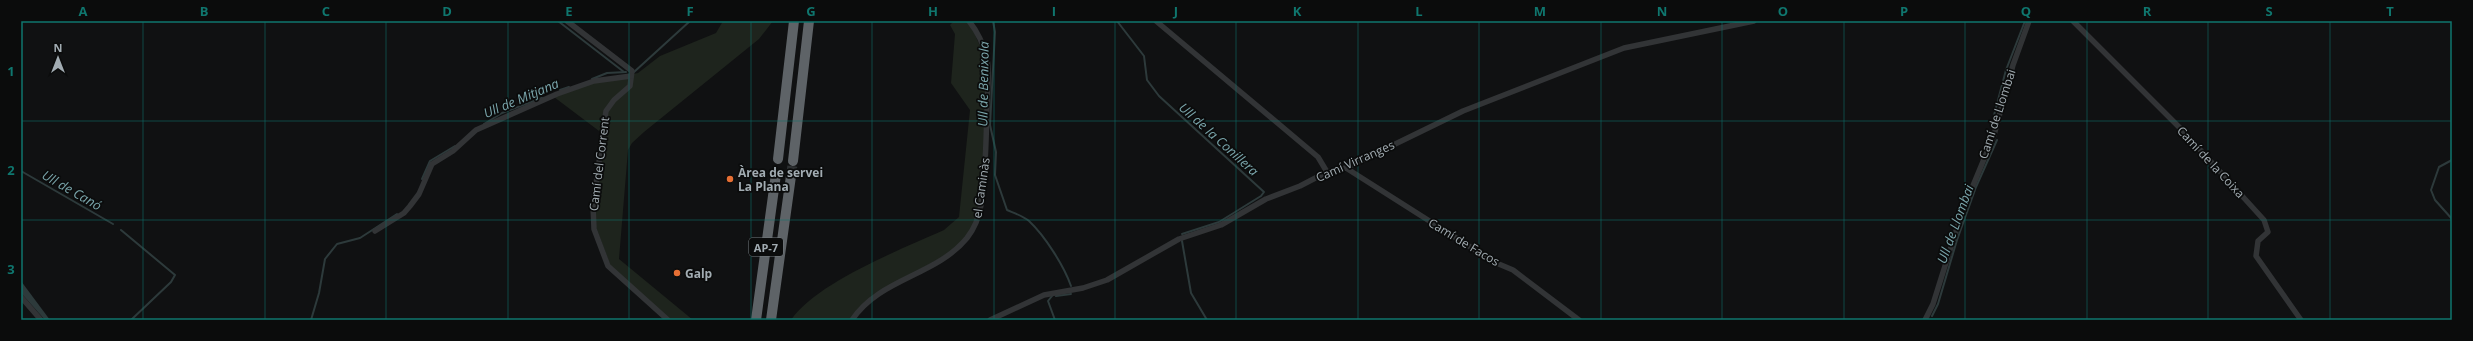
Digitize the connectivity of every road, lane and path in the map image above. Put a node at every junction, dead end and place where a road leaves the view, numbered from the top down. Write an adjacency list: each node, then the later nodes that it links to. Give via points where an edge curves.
1 (567, 21): 9 (street, via 632,71)
2 (794, 21): 10 (highway)
3 (809, 21): 11 (highway)
4 (969, 21): 22 (street, el Caminàs, via 984,48 988,71 986,153 981,206 976,224 955,250 942,260 889,286 871,298)
5 (1156, 21): 13 (street, via 1318,157)
6 (1754, 21): 12 (street, Camí Virranges, via 1624,48 1463,111)
7 (2029, 21): 25 (street, Camí de Llombai, via 2013,65 1994,135 1962,212 1933,304)
8 (2073, 21): 26 (street, Camí de la Coixa, via 2184,132 2264,220 2268,232 2258,241 2256,256)
9 (631, 76): 16 (street, via 594,81 557,94 476,130 453,151 432,164 419,194 404,213); 19 (street, Camí del Corrent, via 630,86 606,111 592,219 608,266)
10 (778, 160)
11 (793, 161)
12 (1346, 168): 13 (street, Camí Virranges); 24 (street, Camí de Facos, via 1494,262 1513,270)
13 (1327, 172): 23 (street, Camí Virranges, via 1266,199 1221,225 1179,238 1107,280 1083,288 1044,294)
14 (776, 174): 20 (highway, AP-7)
15 (791, 176): 21 (highway, AP-7)
16 (375, 231)
17 (21, 297): 18 (street)
18 (41, 320)
19 (668, 320)
20 (756, 320)
21 (771, 320)
22 (852, 320)
23 (990, 320)
24 (1579, 320)
25 (1925, 320)
26 (2301, 320)

